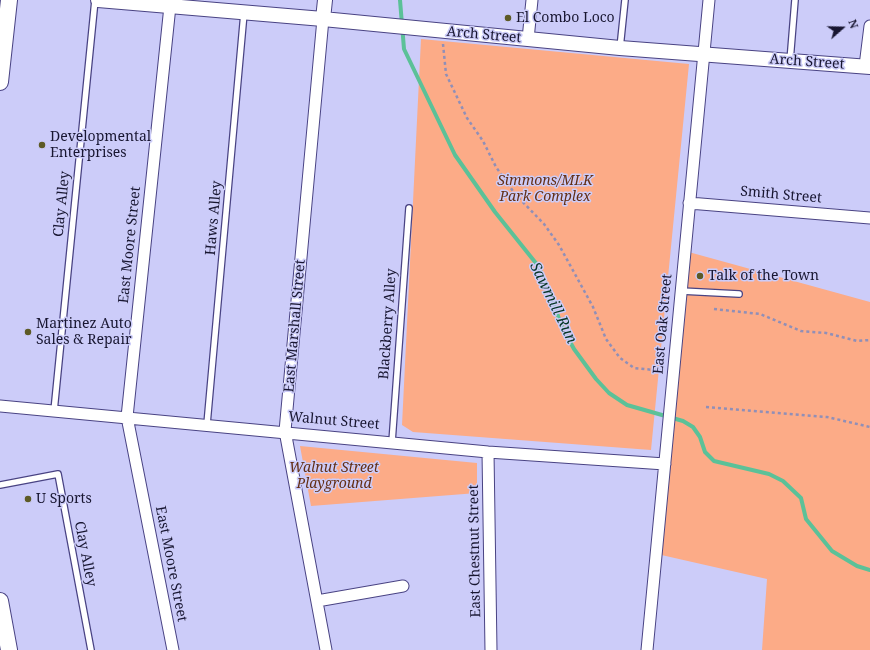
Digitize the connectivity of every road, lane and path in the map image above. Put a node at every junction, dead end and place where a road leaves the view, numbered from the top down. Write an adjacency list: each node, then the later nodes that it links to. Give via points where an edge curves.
1 (9, 0): 18 (main road)
2 (97, 0): 8 (street, Arch Street); 29 (lane, Clay Alley)
3 (325, 0): 10 (street, East Marshall Street)
4 (532, 0): 13 (street)
5 (625, 0): 14 (lane)
6 (709, 0): 15 (street, East Oak Street)
7 (795, 0): 16 (lane)
8 (170, 6): 9 (street, Arch Street); 30 (street, East Moore Street)
9 (244, 13): 10 (street, Arch Street); 31 (lane, Haws Alley)
10 (323, 19): 12 (street, Arch Street); 33 (street, East Marshall Street)
11 (870, 26): 17 (street)
12 (443, 32): 13 (street, Arch Street); 26 (path, via 446,74 467,118 484,141 496,167 515,194 544,224 559,245 593,307 606,339 620,358 634,368)
13 (528, 39): 14 (street, Arch Street)
14 (620, 48): 15 (street, Arch Street)
15 (704, 54): 16 (street, Arch Street); 19 (street, East Oak Street)
16 (790, 61): 17 (street, Arch Street)
17 (867, 67)
18 (0, 82)
19 (689, 203): 21 (street, Smith Street); 22 (street, East Oak Street)
20 (409, 208): 34 (lane, Blackberry Alley)
21 (870, 218)
22 (681, 291): 23 (lane); 26 (street, East Oak Street)
23 (739, 294)
24 (714, 309): 25 (path, via 760,314 802,331 826,333 857,341)
25 (870, 340)
26 (674, 372): 36 (street, East Oak Street)
27 (0, 406): 29 (street, Walnut Street)
28 (706, 407): 32 (path, via 827,417)
29 (54, 411): 30 (street, Walnut Street)
30 (127, 417): 31 (street, Walnut Street); 43 (street, East Moore Street)
31 (207, 424): 33 (street, Walnut Street)
32 (870, 427)
33 (285, 431): 34 (street, Walnut Street); 40 (street, East Marshall Street)
34 (392, 442): 35 (street, Walnut Street)
35 (488, 452): 36 (street, Walnut Street); 45 (street, East Chestnut Street)
36 (665, 464): 46 (street, East Oak Street)
37 (0, 485): 42 (lane, Clay Alley, via 58,474)
38 (403, 586): 40 (street)
39 (0, 601): 41 (main road)
40 (316, 601): 44 (street, East Marshall Street)
41 (9, 650)
42 (91, 650)
43 (173, 650)
44 (326, 650)
45 (491, 650)
46 (647, 650)

